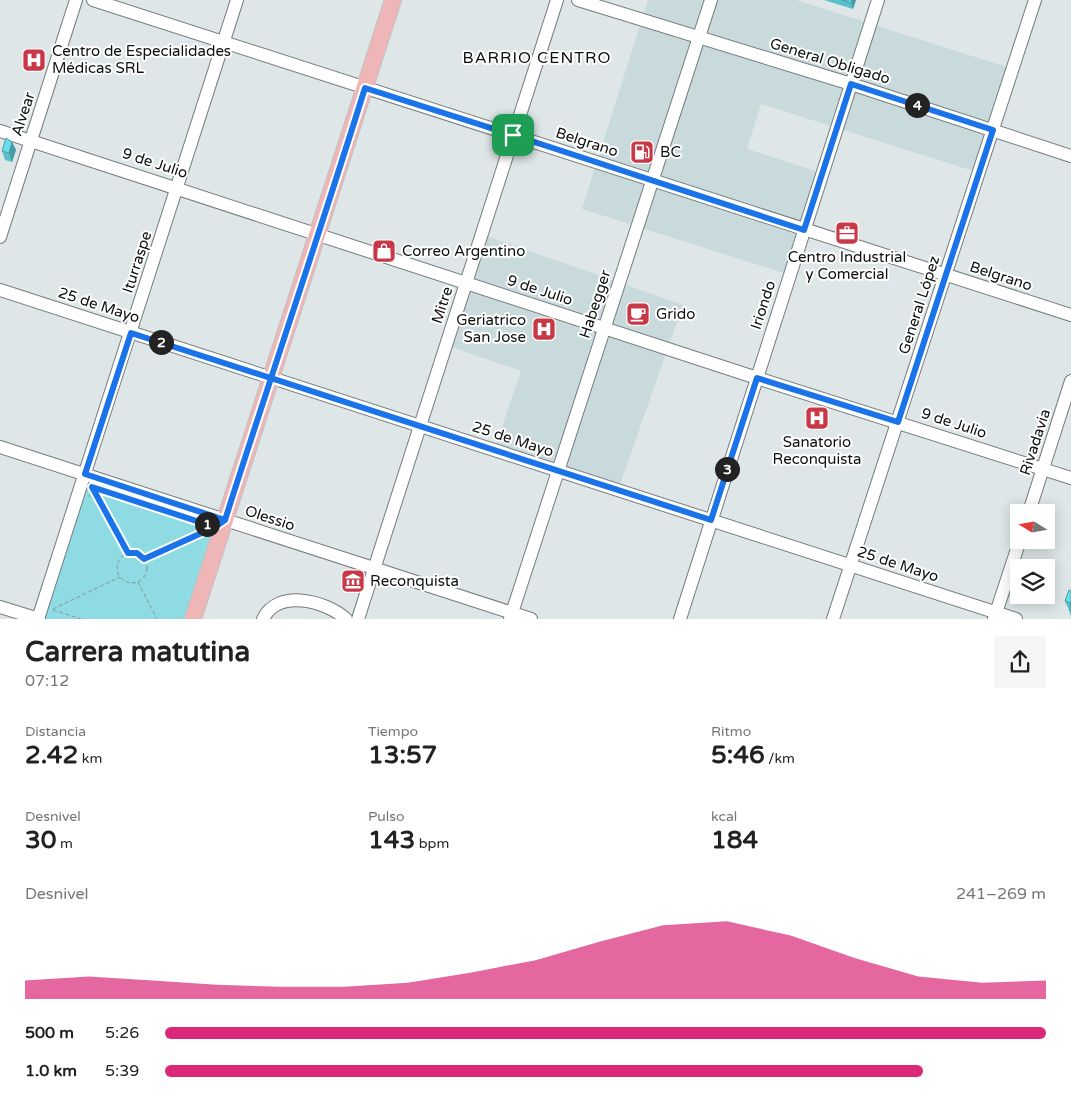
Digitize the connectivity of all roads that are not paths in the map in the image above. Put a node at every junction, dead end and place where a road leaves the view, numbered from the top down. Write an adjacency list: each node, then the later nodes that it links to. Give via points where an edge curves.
1 (76, 0): 17 (street, Alvear)
2 (93, 0): 11 (street, Belgrano)
3 (238, 0): 11 (street, Iturraspe)
4 (393, 0): 13 (main road)
5 (557, 0): 16 (street, Mitre)
6 (578, 0): 10 (street, General Obligado)
7 (711, 0): 10 (street, Habegger)
8 (878, 0): 12 (street, Iriondo)
9 (1035, 0): 15 (street, General López)
10 (700, 37): 12 (street, General Obligado); 19 (street, Habegger)
11 (224, 42): 13 (street, Belgrano); 20 (street, Iturraspe)
12 (851, 84): 15 (street, General Obligado); 21 (street, Iriondo)
13 (365, 88): 16 (street, Belgrano); 22 (main road)
14 (0, 130): 17 (street, 9 de Julio)
15 (993, 130): 18 (street, General Obligado); 24 (street, General López)
16 (513, 135): 19 (street, Belgrano); 25 (street, Mitre)
17 (32, 141): 20 (street, 9 de Julio); 23 (street, Alvear)
18 (1071, 156)
19 (652, 180): 21 (street, Belgrano); 28 (street, Habegger)
20 (178, 188): 22 (street, 9 de Julio); 29 (street, Iturraspe)
21 (804, 230): 24 (street, Belgrano); 31 (street, Iriondo)
22 (319, 234): 25 (street, 9 de Julio); 30 (main road)
23 (0, 237)
24 (946, 275): 27 (street, Belgrano); 33 (street, General López)
25 (466, 283): 28 (street, 9 de Julio); 34 (street, Mitre)
26 (0, 290): 29 (street, 25 de Mayo)
27 (1071, 315)
28 (605, 328): 31 (street, 9 de Julio); 37 (street, Habegger)
29 (131, 333): 30 (street, 25 de Mayo); 38 (street, Iturraspe)
30 (271, 377): 34 (street, 25 de Mayo); 41 (main road)
31 (757, 378): 33 (street, 9 de Julio); 42 (street, Iriondo)
32 (1071, 381): 36 (street, Rivadavia)
33 (898, 422): 36 (street, 9 de Julio); 44 (street, General López)
34 (420, 426): 37 (street, 25 de Mayo); 45 (street, Mitre)
35 (0, 447): 38 (street, Olessio)
36 (1043, 469): 39 (street, 9 de Julio); 40 (street, Rivadavia)
37 (558, 470): 42 (street, 25 de Mayo); 47 (street, Habegger)
38 (85, 474): 41 (street, Olessio); 49 (street, Iturraspe)
39 (1071, 478)
40 (1032, 504)
41 (225, 520): 45 (street, Olessio); 50 (main road)
42 (711, 520): 44 (street, 25 de Mayo); 55 (street, Iriondo)
43 (1017, 549): 48 (street)
44 (851, 565): 48 (street, 25 de Mayo); 56 (street, General López)
45 (375, 568): 47 (street, Olessio); 53 (street, Mitre)
46 (0, 606): 49 (street)
47 (511, 616): 54 (street, Olessio)
48 (995, 616): 57 (street, 25 de Mayo)
49 (38, 619)
50 (193, 619)
51 (264, 619): 52 (street, via 277,604 296,600 315,603)
52 (346, 619)
53 (358, 619)
54 (531, 619)
55 (680, 619)
56 (833, 619)
57 (1016, 619)

